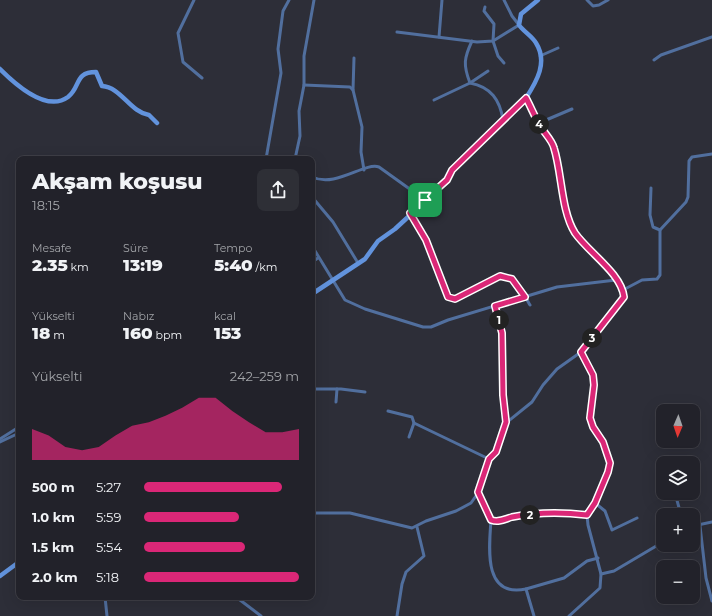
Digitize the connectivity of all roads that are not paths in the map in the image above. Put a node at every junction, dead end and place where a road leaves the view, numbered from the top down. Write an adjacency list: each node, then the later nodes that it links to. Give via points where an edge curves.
1 (194, 0): 23 (street, via 178,33 183,62)
2 (289, 0): 34 (street, via 283,11 278,49 281,73)
3 (314, 0): 25 (street, via 304,56)
4 (442, 0): 12 (street)
5 (504, 0): 10 (street)
6 (538, 0): 10 (street, via 521,14)
7 (587, 0): 8 (street, via 593,6)
8 (608, 0)
9 (485, 7): 15 (street, via 484,11 494,24)
10 (519, 25): 15 (street); 17 (street, via 536,42)
11 (397, 32): 12 (street)
12 (439, 36): 14 (street)
13 (712, 37): 19 (street, via 660,54)
14 (472, 41): 15 (street); 24 (street, via 466,54 465,68)
15 (493, 41): 20 (street, via 498,56)
16 (558, 48): 17 (street)
17 (540, 56): 27 (street, via 541,72)
18 (354, 58): 26 (street)
19 (654, 60)
20 (504, 63)
21 (0, 69): 31 (street, via 16,86 31,95 59,101 67,98 82,75 96,72 102,86 111,87 132,106 149,115)
22 (488, 71): 24 (street)
23 (202, 78)
24 (470, 83): 28 (street); 30 (street, via 480,85 496,98 501,106)
25 (304, 85): 26 (street, via 350,87); 35 (street)
26 (353, 90): 36 (street, via 362,127 361,152)
27 (526, 98): 30 (street); 32 (street)
28 (434, 100)
29 (572, 109): 32 (street)
30 (503, 120): 39 (street)
31 (157, 123)
32 (539, 124): 48 (street, via 554,145 567,214 574,232)
33 (712, 154): 42 (street, via 692,157 689,161 686,202)
34 (267, 156)
35 (296, 156)
36 (364, 170): 37 (street, via 324,180); 39 (street, via 374,165 379,167)
37 (315, 178)
38 (651, 188): 42 (street, via 650,215 653,227)
39 (425, 200): 41 (street)
40 (315, 201): 46 (street, via 333,222)
41 (410, 213): 46 (street); 51 (street, via 426,240 448,297 455,299 500,276 512,279)
42 (660, 230): 49 (street, via 660,275 657,279 642,280)
43 (315, 252): 44 (street)
44 (318, 258): 45 (street); 47 (street)
45 (315, 260)
46 (358, 263): 47 (street)
47 (332, 280): 50 (street); 53 (street, via 345,300 423,327 431,327)
48 (616, 280): 49 (street); 51 (street, via 557,287)
49 (623, 290): 54 (street, via 624,297)
50 (315, 292)
51 (525, 297): 52 (street); 53 (street)
52 (530, 305)
53 (495, 306): 60 (street, via 502,333)
54 (581, 352): 60 (street, via 557,369 532,402); 69 (street, via 593,375 590,418 603,442 610,463)
55 (315, 389): 56 (street)
56 (337, 389): 57 (street); 58 (street)
57 (365, 392)
58 (336, 402)
59 (388, 412): 61 (street, via 412,417)
60 (506, 422): 67 (street, via 496,452)
61 (414, 423): 64 (street); 67 (street)
62 (16, 430): 65 (street)
63 (16, 434): 66 (street)
64 (409, 436)
65 (0, 439)
66 (0, 442)
67 (489, 459): 68 (street)
68 (478, 492): 73 (street); 76 (street, via 471,503)
69 (595, 503): 71 (street); 72 (street, via 605,511 612,530)
70 (315, 513): 76 (street, via 350,513 404,527)
71 (587, 515): 73 (street, via 557,512 513,517 496,522); 78 (street)
72 (637, 518)
73 (491, 520): 82 (street, via 492,575 507,589)
74 (712, 522): 75 (street)
75 (700, 526): 85 (street, via 706,578)
76 (417, 527): 88 (street, via 424,556 406,572)
77 (656, 546): 80 (street, via 614,571)
78 (598, 558): 80 (street); 82 (street, via 587,561 564,578)
79 (16, 564): 81 (street)
80 (601, 574): 90 (street, via 600,588)
81 (0, 576)
82 (526, 589): 89 (street)
83 (105, 600): 86 (street)
84 (240, 600): 87 (street)
85 (712, 601)
86 (107, 616)
87 (261, 616)
88 (397, 616)
89 (534, 616)
90 (569, 616)

